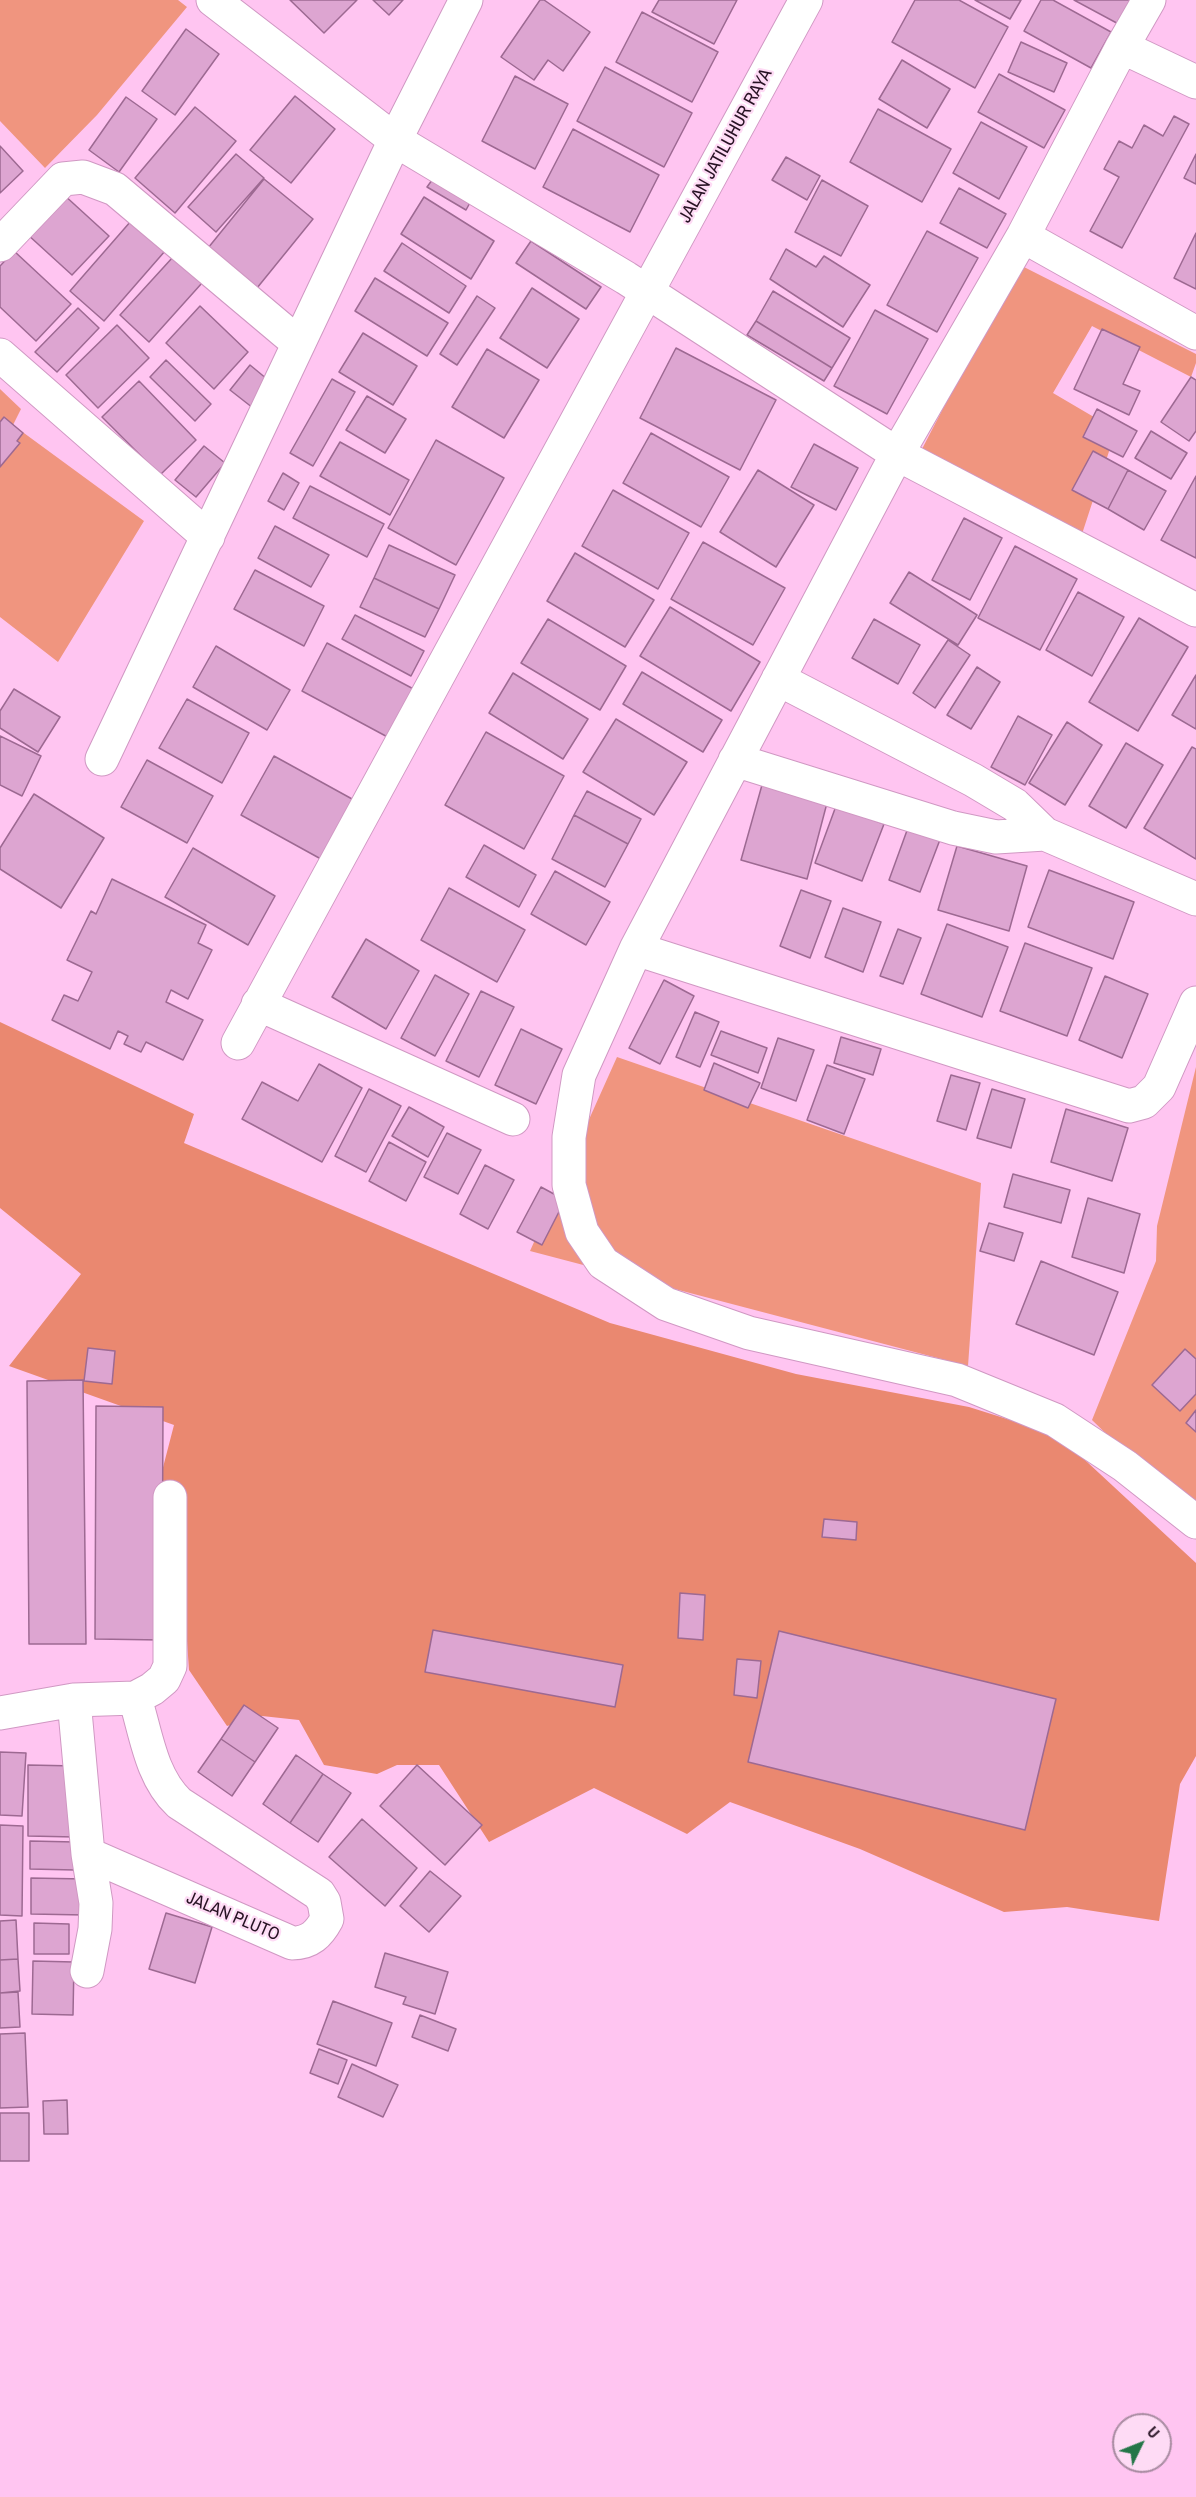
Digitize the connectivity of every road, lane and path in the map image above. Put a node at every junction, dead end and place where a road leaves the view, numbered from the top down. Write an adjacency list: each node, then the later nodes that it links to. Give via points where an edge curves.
1 (213, 0): 7 (street)
2 (466, 0): 7 (street)
3 (807, 0): 10 (street, JALAN JATILUHUR RAYA)
4 (1149, 0): 5 (street)
5 (1122, 47): 6 (street); 8 (street)
6 (1196, 82)
7 (395, 140): 10 (street); 12 (street)
8 (1023, 236): 11 (street); 14 (street)
9 (0, 245): 12 (street, via 63,179 83,177 115,189)
10 (646, 292): 14 (street); 24 (street, JALAN JATILUHUR RAYA)
11 (1196, 333)
12 (298, 343): 15 (street)
13 (0, 355): 15 (street)
14 (897, 454): 16 (street); 17 (street)
15 (208, 537): 18 (street)
16 (1196, 610)
17 (778, 679): 19 (street); 20 (street, via 974,780 1015,805)
18 (102, 759)
19 (735, 760): 20 (street, via 953,828 996,837); 22 (street)
20 (1045, 834): 21 (street)
21 (1196, 899)
22 (636, 949): 23 (street, via 1129,1106 1144,1102 1159,1087); 28 (street, via 579,1076 569,1137 568,1185 582,1232 603,1263 666,1304 748,1333 957,1380 1055,1420 1125,1466)
23 (1196, 1003)
24 (258, 1004): 25 (street, JALAN JATILUHUR RAYA); 26 (street)
25 (238, 1043)
26 (513, 1119)
27 (170, 1497): 29 (street, via 170,1666 164,1679)
28 (1196, 1522)
29 (135, 1698): 30 (street); 32 (street, JALAN PLUTO, via 166,1791 312,1888 324,1902 327,1919 316,1935 292,1943)
30 (74, 1700): 31 (street); 32 (street)
31 (0, 1713)
32 (88, 1854): 33 (street, via 96,1903)
33 (87, 1971)

